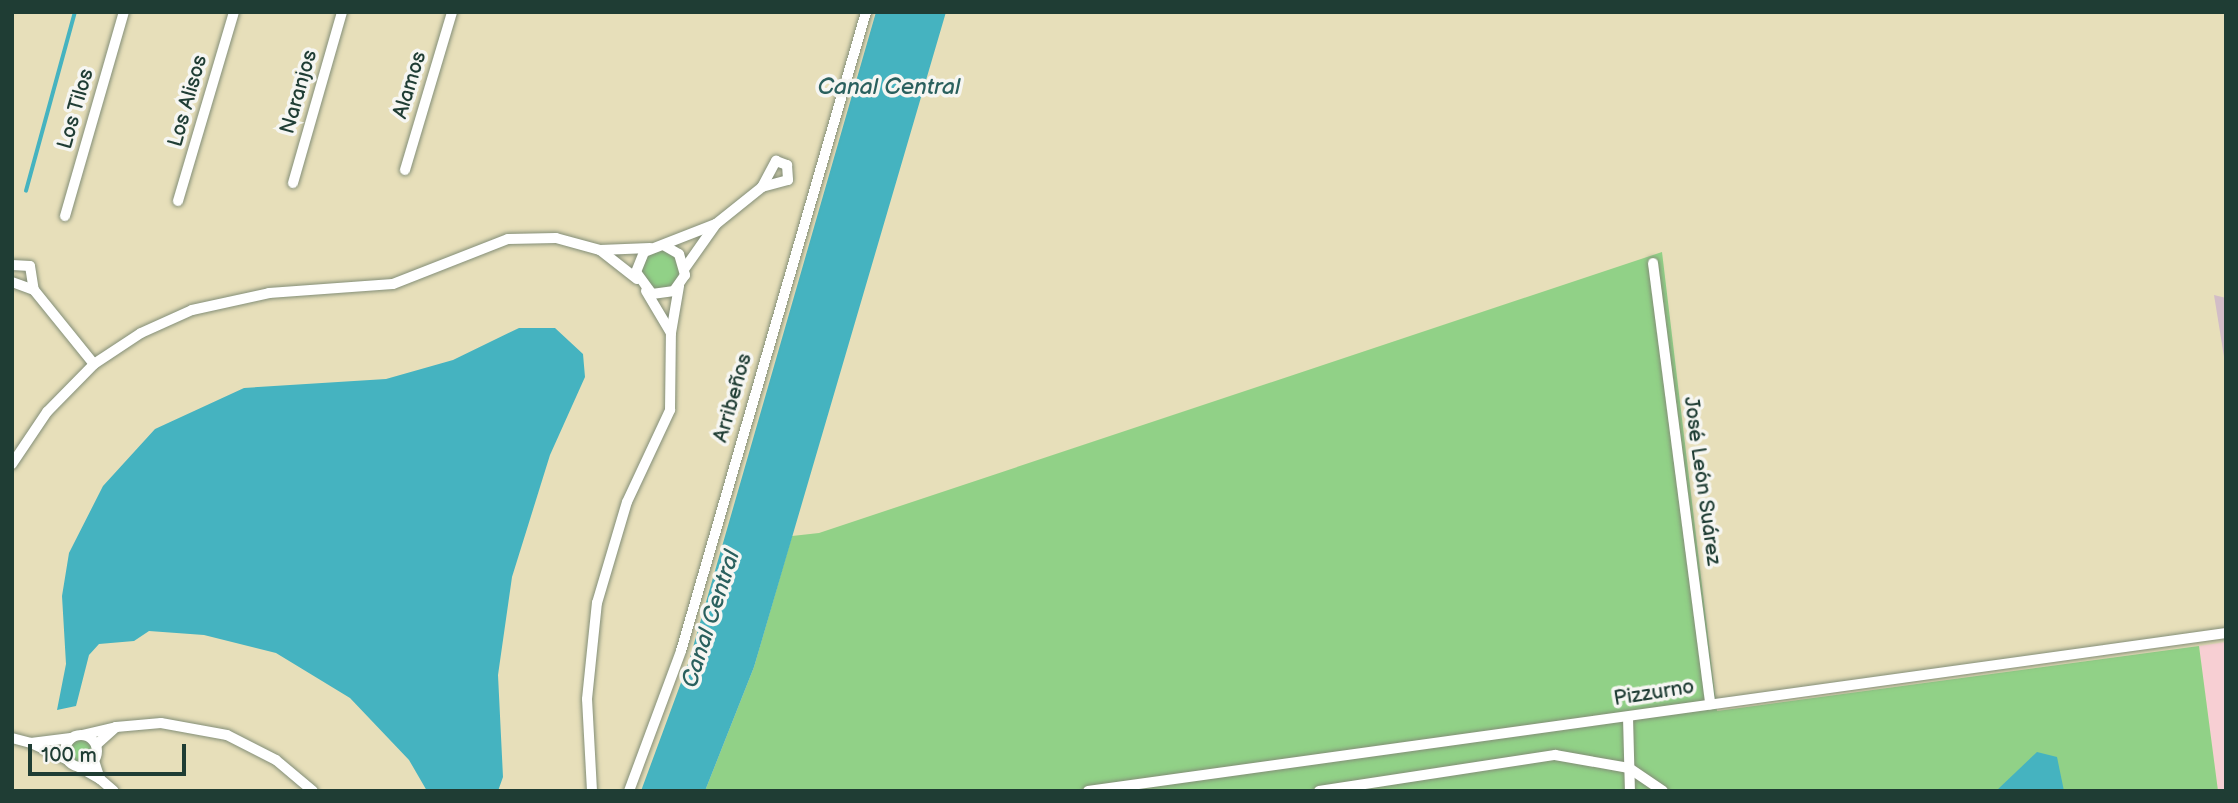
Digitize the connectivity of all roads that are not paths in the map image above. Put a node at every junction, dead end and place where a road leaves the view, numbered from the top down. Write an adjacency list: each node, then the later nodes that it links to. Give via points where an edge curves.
1 (124, 12): 10 (street, Los Tilos)
2 (234, 12): 9 (street, Los Alisos)
3 (342, 12): 7 (street, Naranjos)
4 (452, 12): 6 (street, Alamos)
5 (866, 12): 42 (street, Arribeños, via 681,651)
6 (405, 170)
7 (293, 183)
8 (762, 187): 11 (street)
9 (178, 201)
10 (65, 216)
11 (716, 224): 12 (street); 17 (street)
12 (666, 246): 13 (street); 17 (street)
13 (651, 247): 14 (street); 18 (street, via 636,264)
14 (600, 250): 18 (street); 24 (street, via 525,237 382,286 242,297 169,319)
15 (1653, 263): 27 (street, José León Suárez)
16 (12, 265): 21 (street, via 30,265)
17 (685, 268): 20 (street)
18 (637, 279): 22 (street)
19 (12, 282): 21 (street)
20 (679, 286): 22 (street, via 660,295); 23 (street)
21 (34, 290): 24 (street)
22 (646, 290): 23 (street)
23 (671, 333): 41 (street, via 670,410 627,502 597,603 587,699)
24 (94, 364): 25 (street, via 47,412)
25 (12, 464)
26 (2226, 633): 27 (street, Pizzurno)
27 (1710, 704): 28 (street, Pizzurno)
28 (1628, 717): 37 (street); 43 (street, Pizzurno)
29 (116, 727): 30 (street); 33 (street); 40 (street, via 161,723 227,736 276,760)
30 (77, 736): 32 (street); 33 (street); 34 (street)
31 (12, 738): 32 (street)
32 (32, 743): 34 (street)
33 (96, 745): 35 (street)
34 (68, 760): 36 (street)
35 (94, 761): 36 (street); 38 (street)
36 (78, 766): 38 (street)
37 (1629, 768): 44 (street, via 1555,755); 45 (street); 46 (street)
38 (100, 779): 39 (street)
39 (114, 791)
40 (313, 791)
41 (593, 791)
42 (629, 791)
43 (1088, 791)
44 (1319, 791)
45 (1630, 791)
46 (1663, 791)

